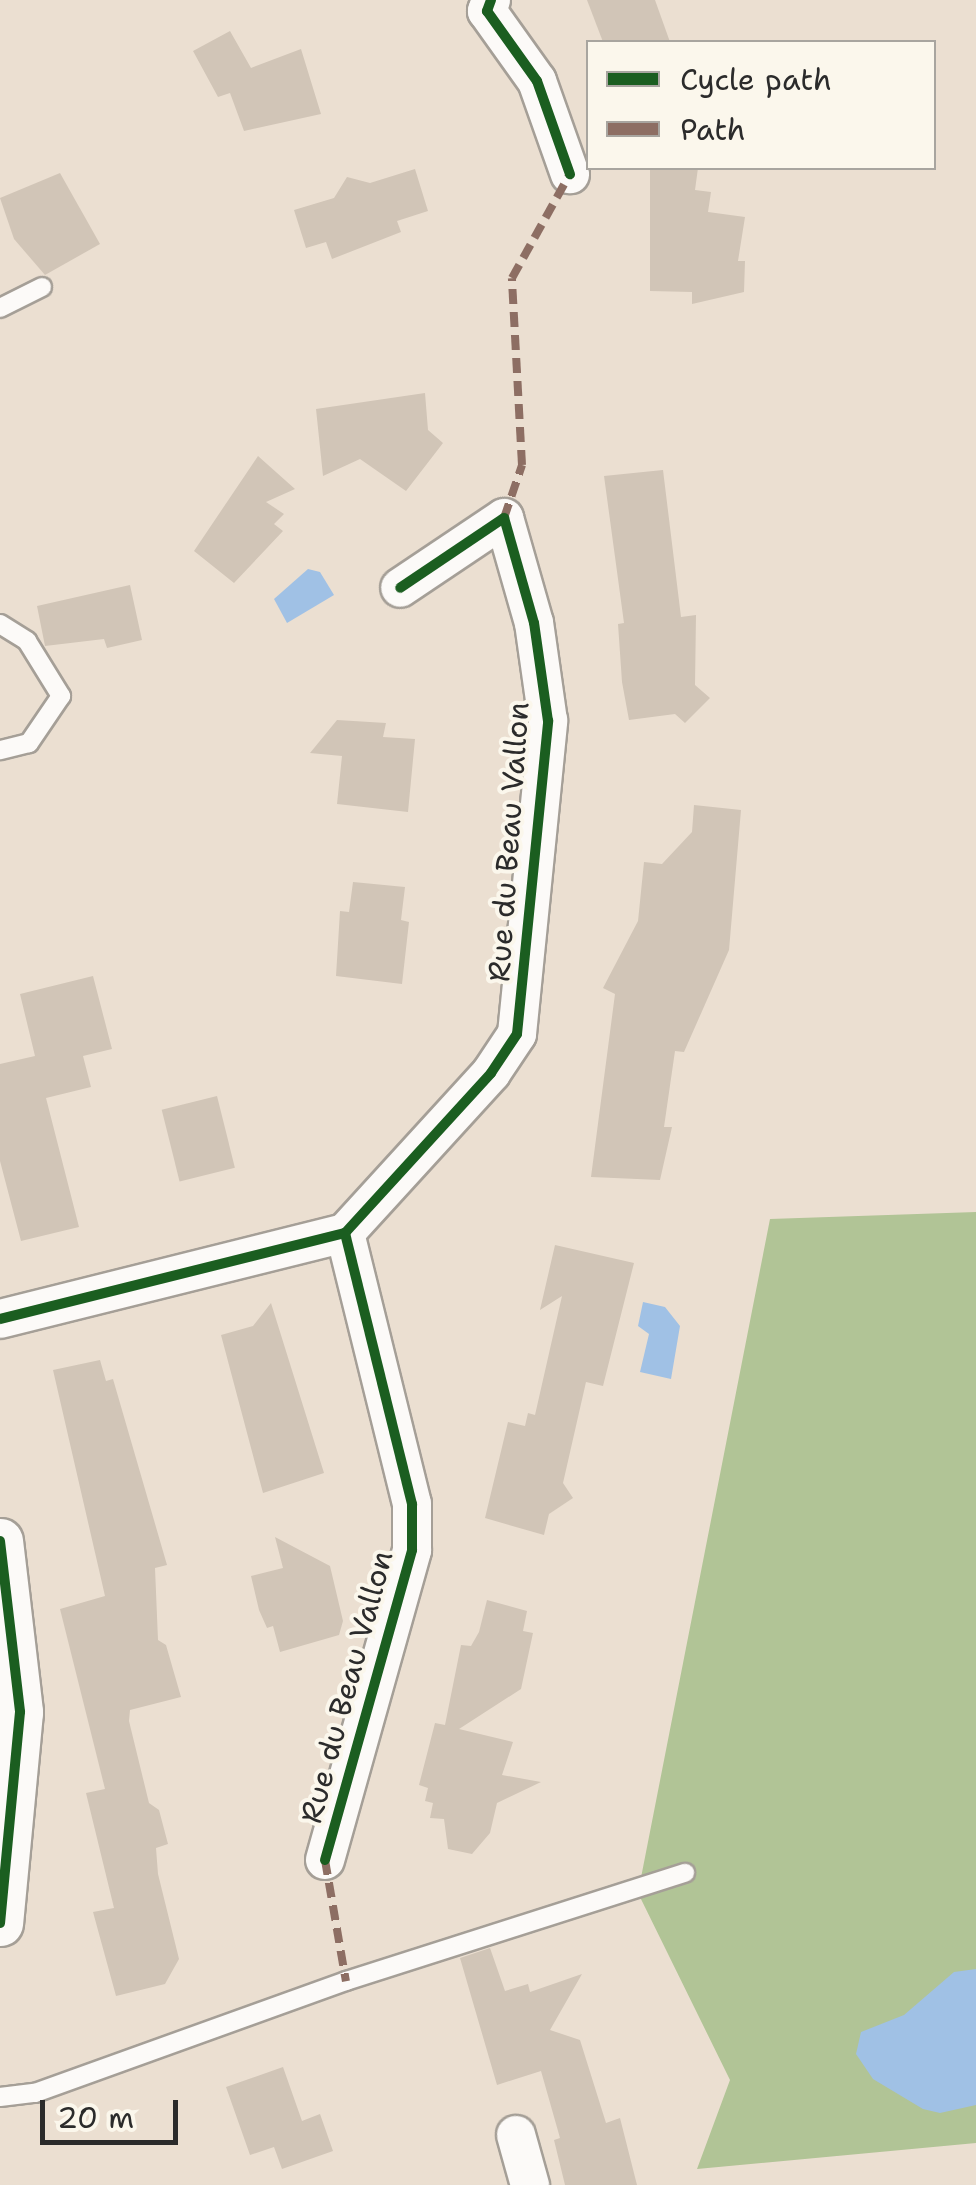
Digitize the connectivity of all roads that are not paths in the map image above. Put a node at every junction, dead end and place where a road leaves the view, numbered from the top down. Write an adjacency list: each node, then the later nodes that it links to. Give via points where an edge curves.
1 (491, 0): 2 (street, via 487,11 537,81)
2 (570, 174)
3 (42, 287): 4 (lane)
4 (0, 308)
5 (400, 588): 8 (street, Rue du Beau Vallon, via 504,518 534,623 546,694 546,760 517,1034 491,1073)
6 (0, 624): 7 (lane, via 27,641 60,696 28,744)
7 (0, 750)
8 (345, 1233): 9 (street); 11 (street, Rue du Beau Vallon, via 412,1504 412,1550)
9 (0, 1320)
10 (0, 1541): 13 (street, via 20,1712)
11 (325, 1860)
12 (685, 1874): 14 (lane, via 346,1980 35,2093)
13 (0, 1923)
14 (0, 2097)
15 (516, 2135): 16 (street)
16 (530, 2185)

